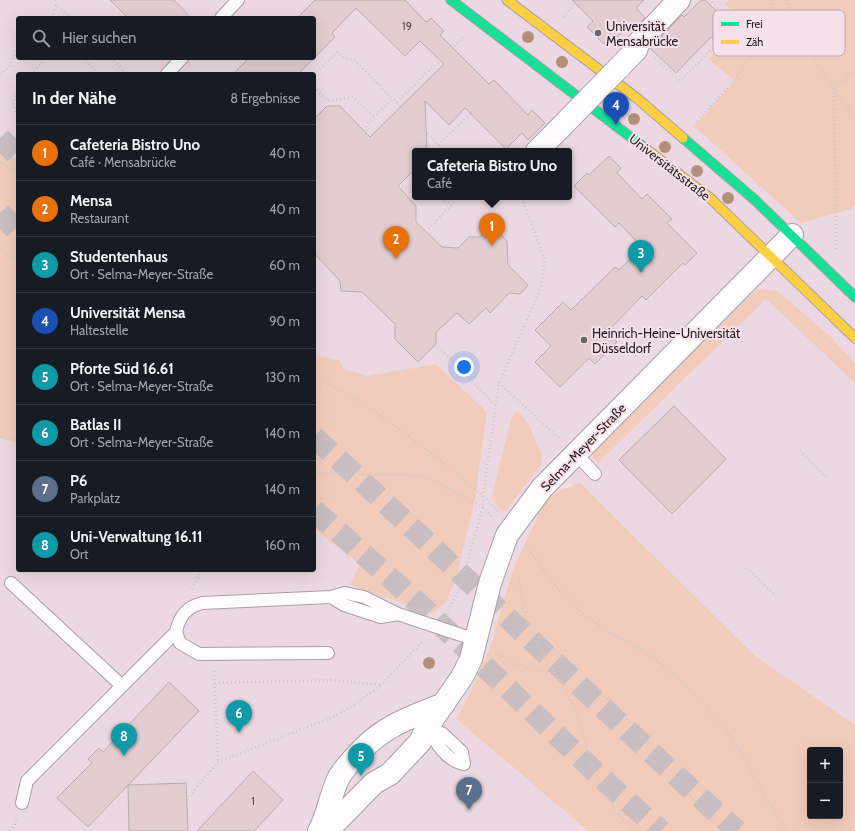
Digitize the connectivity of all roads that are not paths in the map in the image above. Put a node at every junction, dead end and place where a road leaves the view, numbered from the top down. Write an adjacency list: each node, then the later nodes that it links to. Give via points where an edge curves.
1 (238, 0): 5 (lane)
2 (451, 0): 10 (street, Universitätsstraße, via 709,197)
3 (507, 0): 9 (street, via 638,99)
4 (679, 0): 8 (street, bridge)
5 (223, 16)
6 (180, 60): 7 (lane)
7 (169, 72)
8 (540, 148)
9 (792, 235): 10 (street, Selma-Meyer-Straße); 11 (street)
10 (771, 257): 12 (street, Universitätsstraße); 13 (street, Selma-Meyer-Straße)
11 (855, 297)
12 (855, 338)
13 (576, 454): 14 (lane); 17 (street, Selma-Meyer-Straße, via 542,488 510,531 490,584)
14 (595, 474)
15 (11, 583): 19 (lane)
16 (176, 632): 17 (lane, via 178,622 186,610 202,603 331,597 345,593 364,597 398,614); 18 (lane, via 180,642 187,648 199,654 213,656); 19 (lane)
17 (476, 640): 20 (street, Selma-Meyer-Straße, via 471,659)
18 (328, 653)
19 (121, 685): 21 (lane, via 27,781)
20 (444, 704): 22 (street, via 384,730 367,744 339,777); 23 (street, Selma-Meyer-Straße, via 420,742 390,774 374,783)
21 (22, 803)
22 (319, 831)
23 (327, 831)

